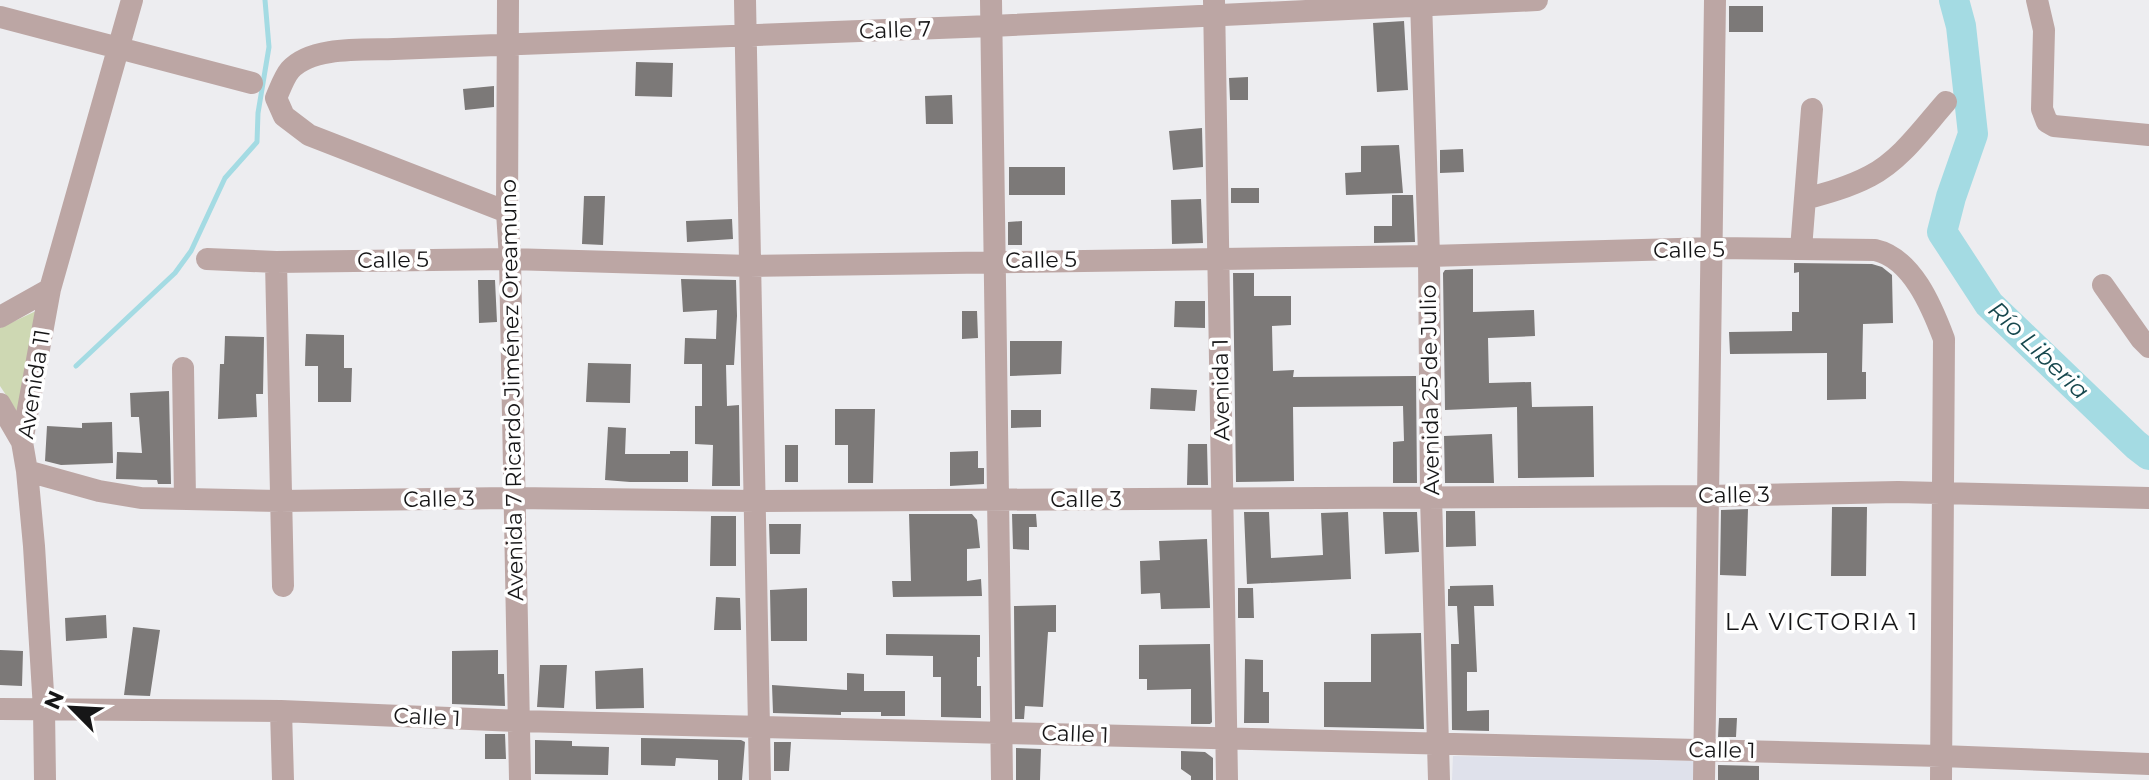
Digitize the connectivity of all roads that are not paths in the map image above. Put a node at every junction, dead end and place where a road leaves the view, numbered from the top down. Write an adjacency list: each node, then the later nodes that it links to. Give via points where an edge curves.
1 (132, 0): 14 (street, Avenida 11)
2 (508, 0): 13 (street, Avenida 7 Ricardo Jiménez Oreamuno)
3 (745, 0): 12 (street)
4 (991, 0): 11 (street)
5 (1537, 0): 8 (street, Calle 7)
6 (1715, 0): 21 (street)
7 (2037, 0): 18 (street, via 2044,30 2042,109 2047,122)
8 (1421, 2): 9 (street, Calle 7); 23 (street, Avenida 25 de Julio)
9 (1214, 8): 11 (street, Calle 7); 24 (street, Avenida 1)
10 (0, 17): 14 (street)
11 (991, 26): 12 (street, Calle 7); 27 (street)
12 (746, 36): 13 (street, Calle 7); 29 (street)
13 (508, 45): 20 (street, Avenida 7 Ricardo Jiménez Oreamuno); 20 (street, Calle 7, via 329,52 305,58 290,70 276,98 284,116 309,135)
14 (119, 47): 15 (street); 31 (street, Avenida 11)
15 (252, 83)
16 (1946, 102): 19 (street, via 1899,155 1871,175)
17 (1812, 109): 19 (street)
18 (2149, 135)
19 (1805, 199): 22 (street)
20 (507, 212): 26 (street, Avenida 7 Ricardo Jiménez Oreamuno)
21 (1714, 248): 22 (street, Calle 5); 23 (street, Calle 5); 39 (street)
22 (1801, 249): 38 (street, Calle 5, via 1887,253 1912,277 1944,339)
23 (1429, 256): 24 (street, Calle 5); 40 (street, Avenida 25 de Julio)
24 (1219, 258): 27 (street, Calle 5); 42 (street, Avenida 1)
25 (207, 259): 28 (street, Calle 5)
26 (510, 259): 28 (street, Calle 5); 29 (street, Calle 5); 41 (street, Avenida 7 Ricardo Jiménez Oreamuno)
27 (994, 261): 29 (street, Calle 5); 45 (street)
28 (276, 262): 46 (street)
29 (750, 266): 47 (street)
30 (2103, 285): 33 (street)
31 (50, 289): 32 (street); 36 (street, Avenida 11)
32 (0, 317)
33 (2149, 347)
34 (183, 368): 44 (street)
35 (0, 404): 36 (street)
36 (22, 442): 37 (street, Avenida 11)
37 (27, 471): 44 (street, Calle 3, via 99,491); 50 (street, Avenida 11)
38 (1945, 492): 39 (street, Calle 3); 43 (street, Calle 3); 58 (street)
39 (1707, 496): 40 (street, Calle 3); 57 (street)
40 (1431, 497): 42 (street, Calle 3); 56 (street, Avenida 25 de Julio)
41 (514, 498): 46 (street, Calle 3); 47 (street, Calle 3); 52 (street, Avenida 7 Ricardo Jiménez Oreamuno)
42 (1222, 498): 45 (street, Calle 3); 55 (street, Avenida 1)
43 (2149, 498)
44 (185, 499): 46 (street, Calle 3)
45 (998, 499): 47 (street, Calle 3); 54 (street)
46 (280, 501): 48 (street)
47 (755, 501): 53 (street)
48 (283, 586)
49 (0, 709): 50 (street, Calle 1)
50 (44, 709): 51 (street, Calle 1); 60 (street, Avenida 11)
51 (281, 711): 52 (street, Calle 1); 61 (street)
52 (519, 721): 53 (street, Calle 1); 62 (street, Avenida 7 Ricardo Jiménez Oreamuno)
53 (759, 726): 54 (street, Calle 1); 63 (street)
54 (1001, 732): 55 (street, Calle 1); 64 (street)
55 (1226, 738): 56 (street, Calle 1); 65 (street, Avenida 1)
56 (1438, 743): 57 (street, Calle 1); 66 (street, Avenida 25 de Julio)
57 (1705, 750): 58 (street, Calle 1); 67 (street)
58 (1941, 756): 59 (street, Calle 1); 68 (street)
59 (2149, 764)
60 (45, 780)
61 (283, 780)
62 (520, 780)
63 (760, 780)
64 (1002, 780)
65 (1227, 780)
66 (1439, 780)
67 (1704, 780)
68 (1941, 780)

